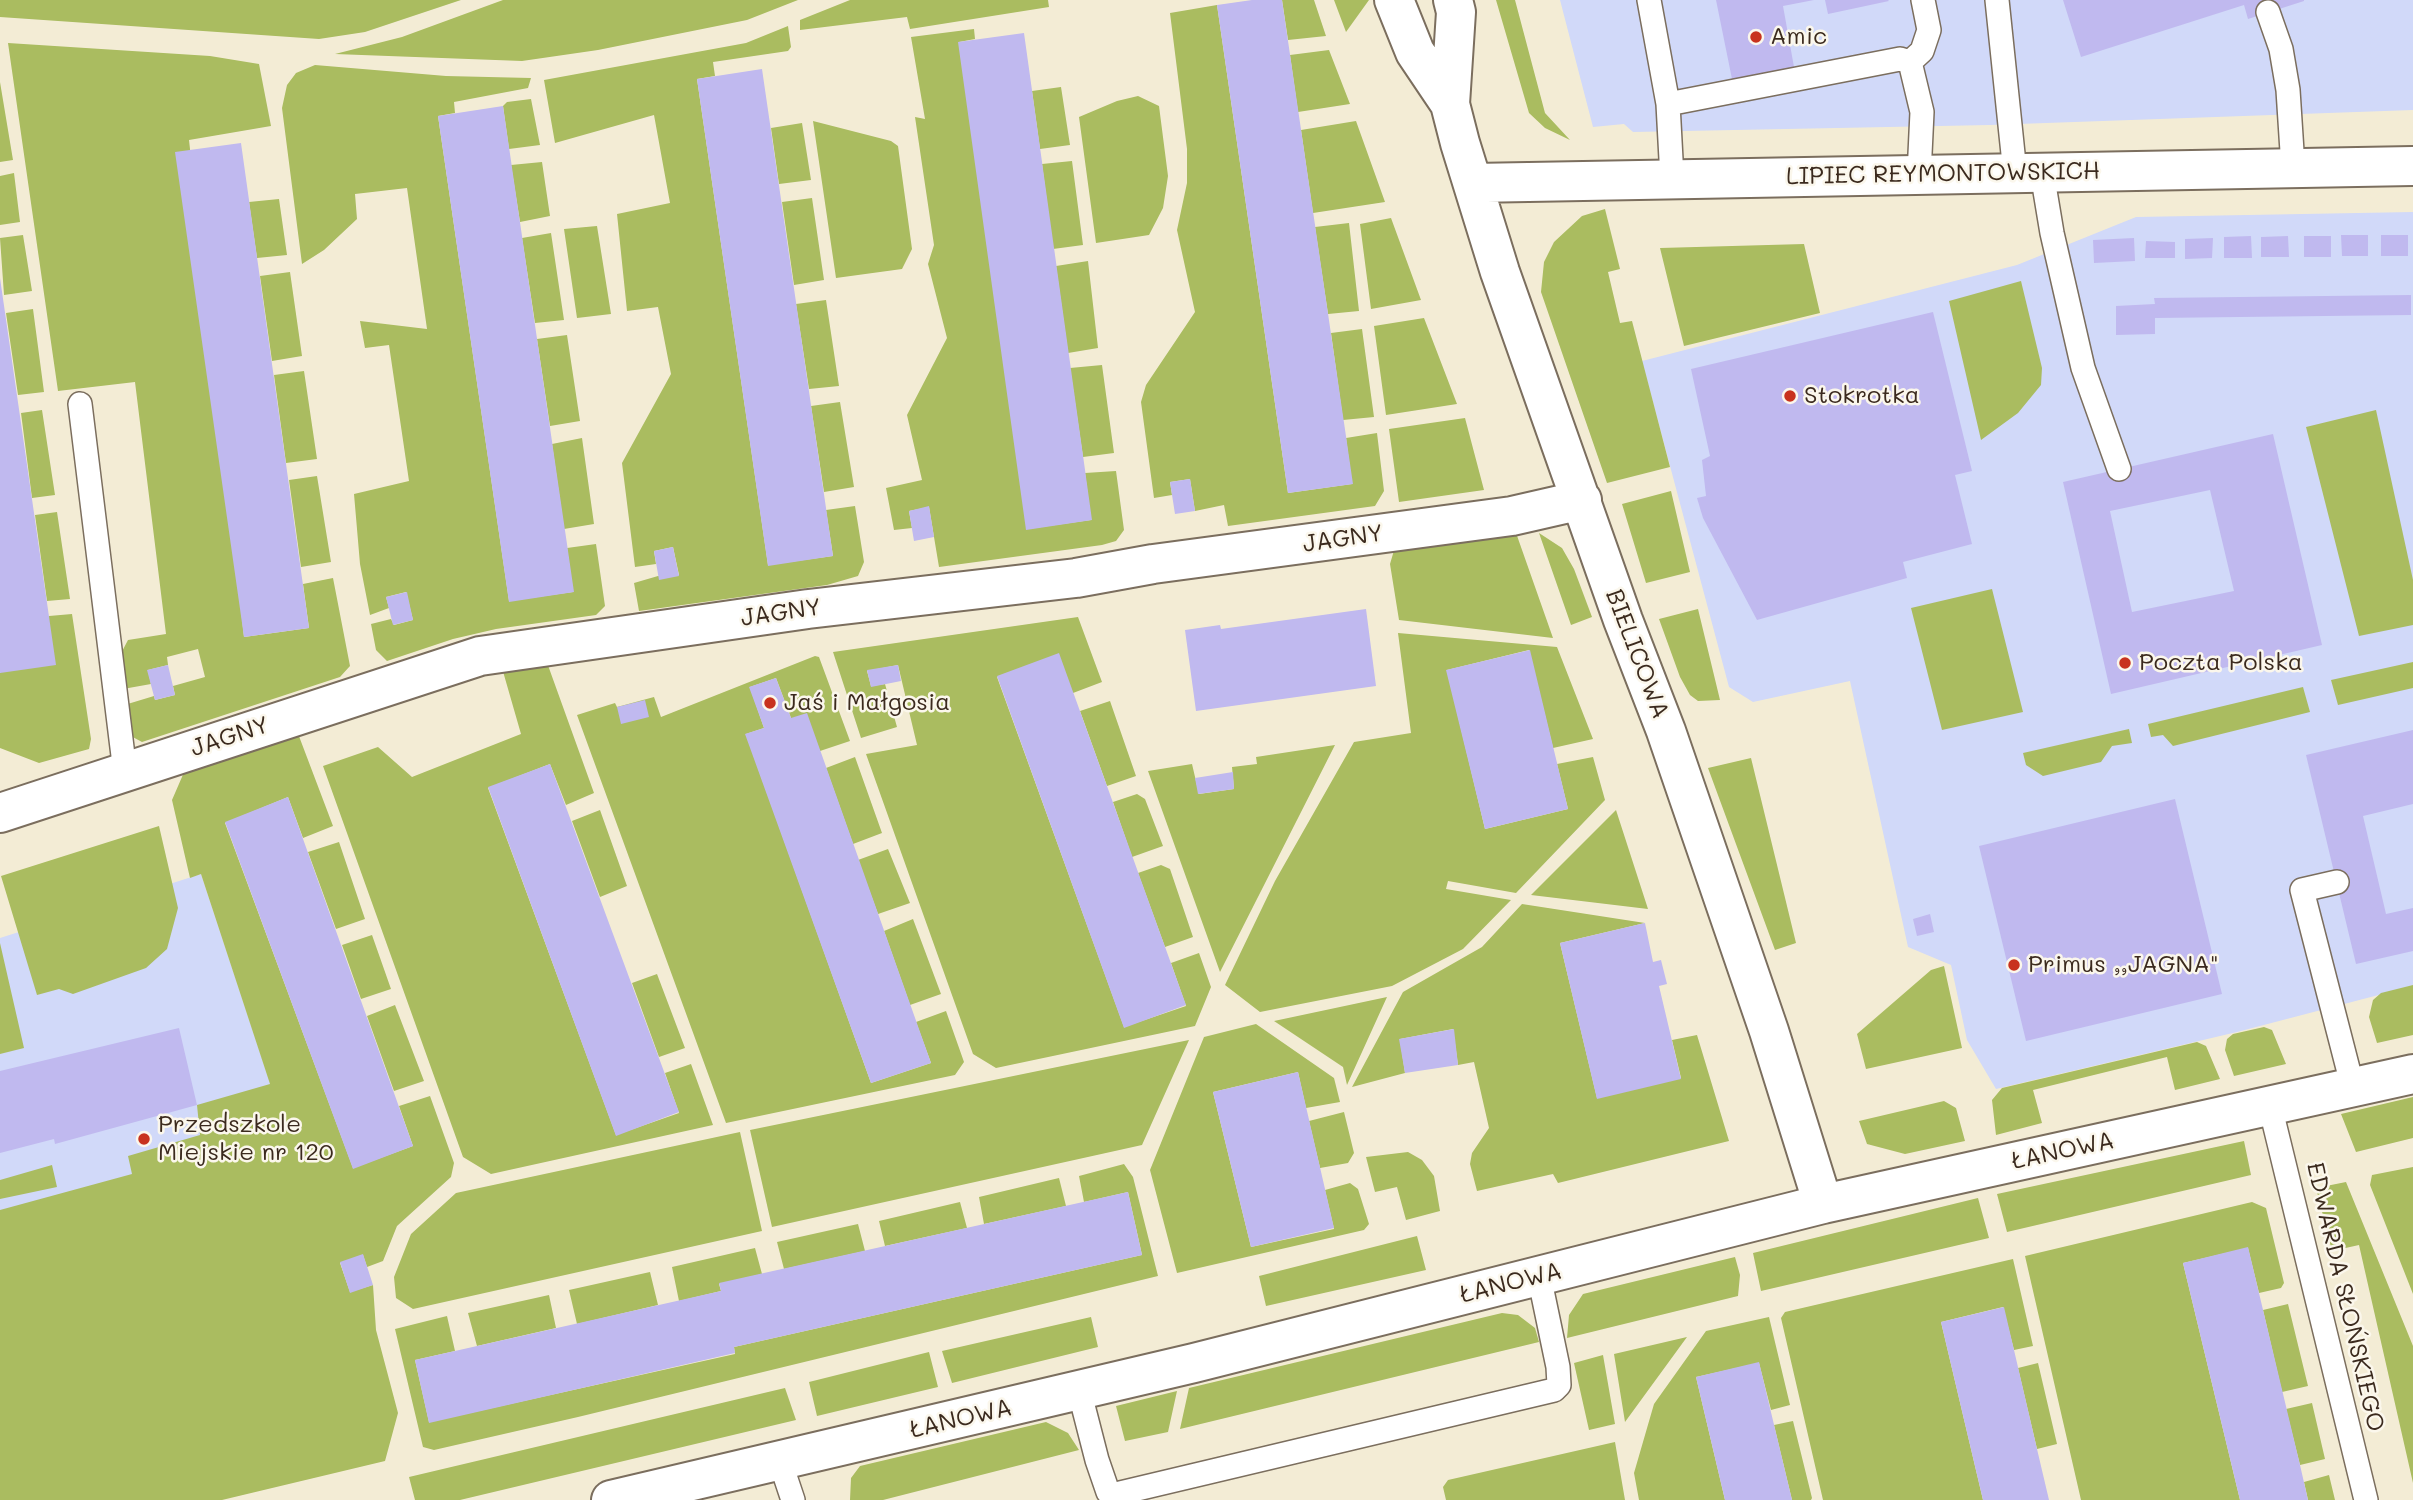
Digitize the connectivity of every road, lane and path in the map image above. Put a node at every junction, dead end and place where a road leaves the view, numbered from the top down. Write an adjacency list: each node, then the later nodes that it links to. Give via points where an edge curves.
1 (1394, 0): 8 (street, BIELICOWA, via 1415,52)
2 (1454, 0): 8 (street, BIELICOWA)
3 (1649, 0): 9 (lane)
4 (1923, 0): 7 (lane, via 1929,30 1922,51)
5 (1997, 0): 12 (lane)
6 (2268, 12): 11 (lane, via 2288,90)
7 (1910, 62): 9 (lane, via 1900,59); 13 (lane, via 1922,112)
8 (1450, 104): 15 (street, BIELICOWA)
9 (1668, 104): 14 (lane)
10 (2413, 166): 11 (street, LIPIEC REYMONTOWSKICH)
11 (2293, 167): 12 (street, LIPIEC REYMONTOWSKICH)
12 (2029, 173): 13 (street, LIPIEC REYMONTOWSKICH); 17 (lane, via 2052,233 2083,368)
13 (1919, 175): 14 (street, LIPIEC REYMONTOWSKICH)
14 (1672, 178): 15 (street, LIPIEC REYMONTOWSKICH)
15 (1473, 183): 18 (street, BIELICOWA)
16 (80, 404): 19 (lane)
17 (2119, 469)
18 (1582, 500): 19 (street, JAGNY, via 1512,516 1076,578 808,609 480,656); 25 (street, BIELICOWA, via 1671,744)
19 (125, 772): 20 (street, JAGNY)
20 (0, 813)
21 (2337, 882): 23 (lane, via 2302,890)
22 (2413, 1074): 23 (street, ŁANOWA)
23 (2353, 1088): 24 (street, ŁANOWA)
24 (2270, 1106): 25 (street, ŁANOWA); 31 (lane, EDWARDA SŁOŃSKIEGO)
25 (1823, 1204): 26 (street, ŁANOWA)
26 (1539, 1276): 27 (street, ŁANOWA); 27 (lane, via 1558,1367 1559,1385 1554,1390 1112,1495 1097,1460)
27 (1079, 1390): 28 (street, ŁANOWA)
28 (780, 1461): 29 (street, ŁANOWA); 30 (lane)
29 (611, 1500)
30 (793, 1500)
31 (2366, 1500)

